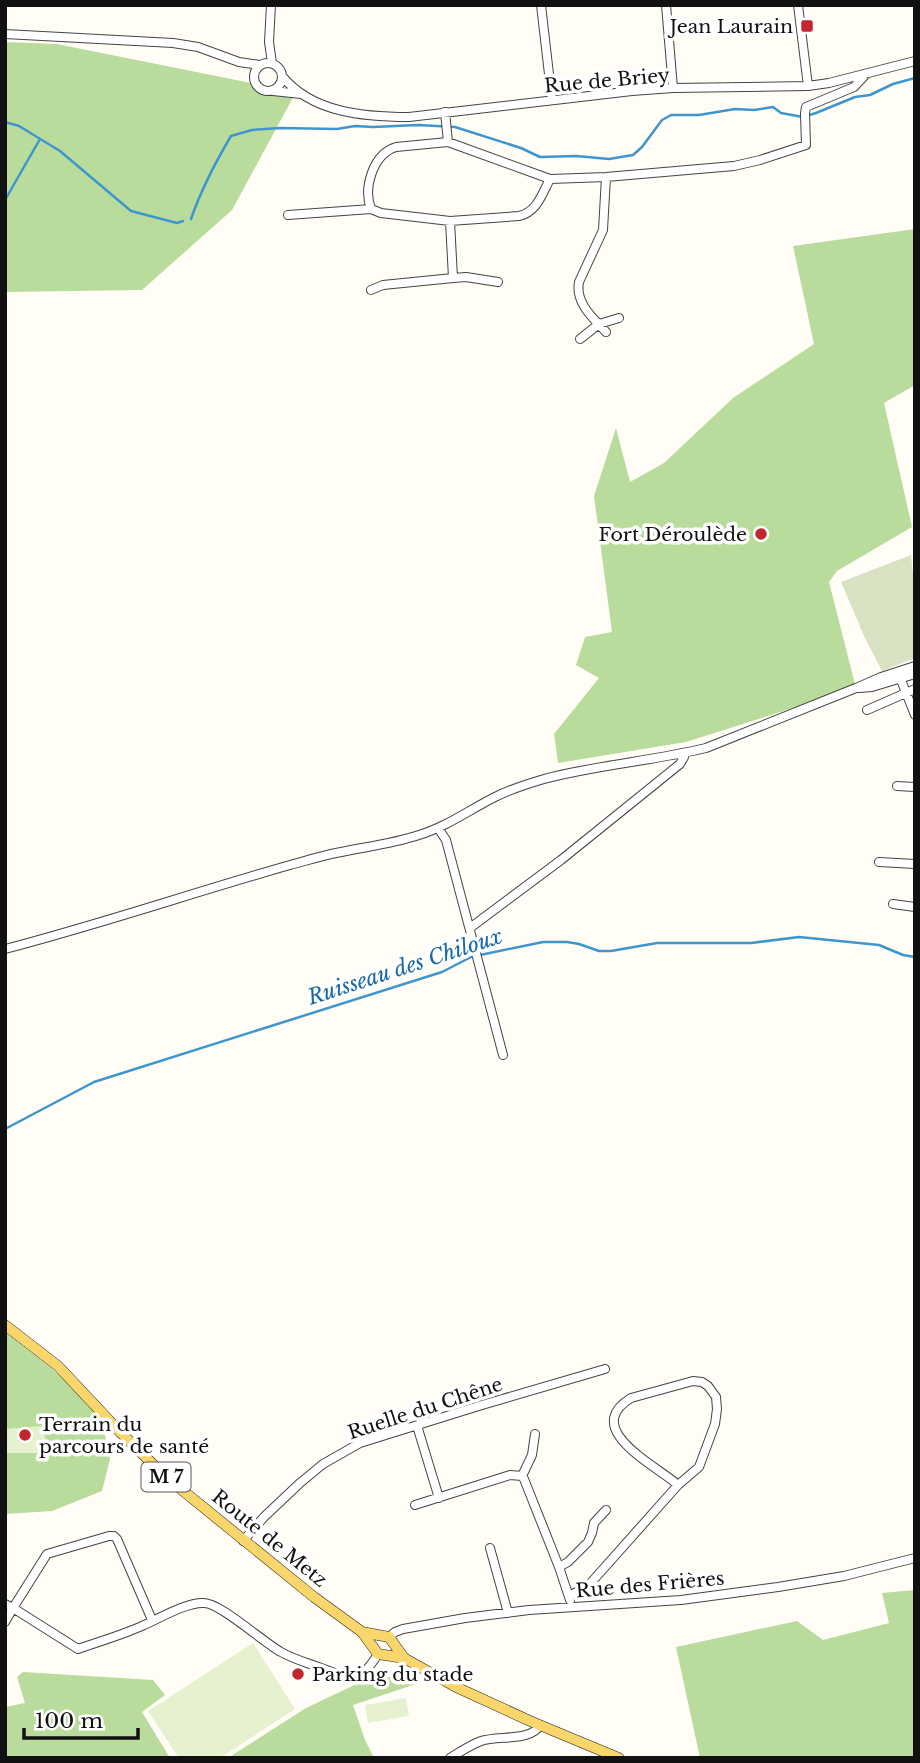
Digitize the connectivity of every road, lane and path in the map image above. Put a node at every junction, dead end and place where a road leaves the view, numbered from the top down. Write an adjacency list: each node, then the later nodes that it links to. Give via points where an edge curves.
1 (271, 5): 8 (street)
2 (541, 5): 17 (street)
3 (666, 5): 14 (street)
4 (798, 5): 13 (street)
5 (5, 34): 7 (street, via 173,43)
6 (915, 61): 10 (street, Rue de Briey)
7 (239, 62): 9 (street); 12 (street)
8 (272, 64): 9 (street); 11 (street)
9 (260, 65): 12 (street)
10 (866, 74): 13 (street, Rue de Briey); 20 (street, via 857,85 805,109 806,145 721,168)
11 (282, 76): 15 (street); 16 (street, Rue de Briey)
12 (253, 78): 15 (street, via 260,89)
13 (808, 86): 14 (street, Rue de Briey)
14 (673, 88): 17 (street, Rue de Briey)
15 (273, 91): 16 (street, Rue de Briey)
16 (303, 95): 18 (street, Rue de Briey, via 336,109 373,116)
17 (552, 100): 18 (street, Rue de Briey)
18 (445, 116): 19 (street)
19 (447, 138): 21 (street); 22 (street, via 384,153 371,177)
20 (606, 177): 21 (street); 29 (street, via 603,230 577,289 583,306)
21 (550, 179): 24 (street, via 535,207 525,215)
22 (371, 209): 23 (street); 24 (street)
23 (288, 215)
24 (450, 220): 25 (street)
25 (453, 278): 26 (street); 27 (street)
26 (498, 282)
27 (371, 290)
28 (619, 318): 29 (street)
29 (599, 324): 30 (street); 31 (street)
30 (606, 332)
31 (580, 339)
32 (915, 666): 34 (street)
33 (915, 674): 34 (street)
34 (900, 675): 36 (street); 39 (street, via 881,677 706,748)
35 (915, 689): 36 (street)
36 (906, 694): 37 (street); 38 (street)
37 (867, 710)
38 (915, 715)
39 (683, 753): 42 (street, via 520,786); 47 (street, via 680,764)
40 (897, 786): 41 (street)
41 (915, 787)
42 (439, 828): 47 (street); 48 (street, via 288,866)
43 (879, 862): 44 (street)
44 (915, 864)
45 (893, 904): 46 (street)
46 (915, 907)
47 (470, 929): 49 (street)
48 (5, 949)
49 (503, 1055)
50 (5, 1325): 59 (main road, Route de Metz / M 7, via 58,1366 166,1477)
51 (605, 1369): 59 (street, Ruelle du Chêne, via 360,1443 300,1483)
52 (418, 1429): 56 (street)
53 (535, 1434): 54 (street)
54 (522, 1476): 56 (street, via 510,1475); 62 (street)
55 (678, 1485): 55 (street, via 699,1467 718,1409 708,1386 693,1381 631,1398 614,1416 615,1429 625,1445); 63 (street, via 588,1586)
56 (439, 1498): 57 (street)
57 (415, 1505)
58 (606, 1510): 62 (street, via 594,1523 588,1542)
59 (243, 1541): 69 (main road, Route de Metz / M 7)
60 (490, 1548): 66 (street)
61 (915, 1558): 65 (street, Rue des Frières, via 778,1587 681,1600)
62 (559, 1567): 63 (street)
63 (569, 1595): 65 (street)
64 (9, 1606): 67 (street, via 78,1649); 67 (street, via 47,1554 114,1536); 68 (street)
65 (571, 1607): 66 (street, Rue des Frières)
66 (508, 1613): 70 (street, Rue des Frières, via 414,1627)
67 (152, 1620): 71 (street, via 210,1604 282,1653 353,1678 367,1670)
68 (5, 1622)
69 (362, 1632): 70 (main road, Route de Metz / M 7); 71 (main road, Route de Metz / M 7)
70 (388, 1639): 71 (main road, via 391,1651); 71 (main road, via 375,1639); 72 (main road)
71 (379, 1652): 72 (main road)
72 (404, 1658): 73 (main road)
73 (540, 1725): 74 (main road); 75 (street, via 531,1735 480,1741)
74 (616, 1757)
75 (450, 1758)

